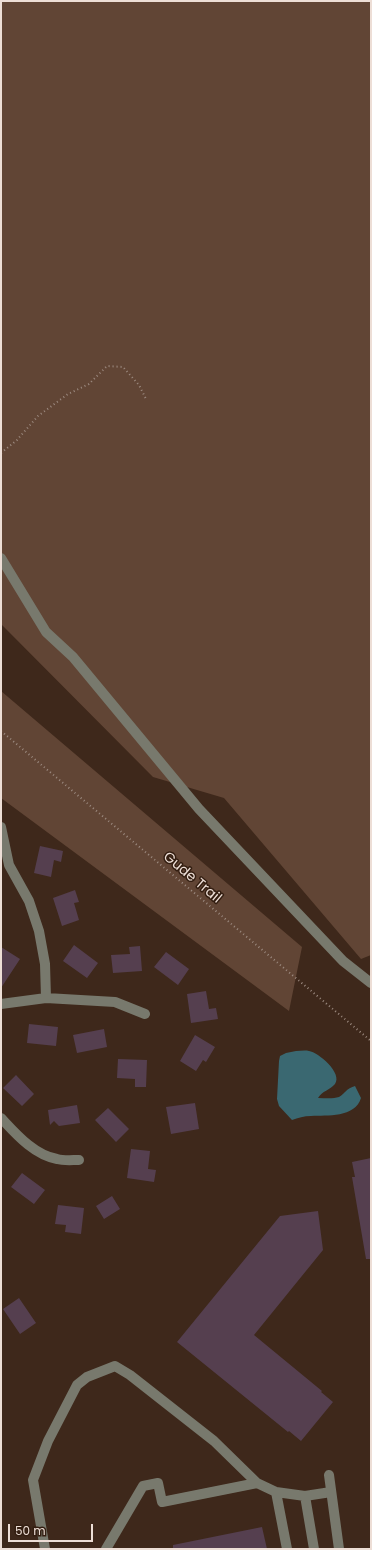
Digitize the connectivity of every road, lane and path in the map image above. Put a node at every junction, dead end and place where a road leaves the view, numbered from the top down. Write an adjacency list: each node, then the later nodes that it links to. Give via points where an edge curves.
1 (146, 399): 2 (path, via 139,385 123,367 107,366 89,384 68,394 38,416 17,440)
2 (1, 453)
3 (1, 558): 6 (street, via 46,632 73,657 199,809 343,961)
4 (1, 731): 10 (path, Gude Trail)
5 (1, 827): 7 (street, via 10,865 29,901 39,931 45,964)
6 (371, 983)
7 (46, 998): 8 (street); 9 (street, via 115,1002)
8 (1, 1004)
9 (145, 1014)
10 (371, 1041)
11 (1, 1118): 12 (street, via 35,1150 57,1159)
12 (79, 1160)
13 (329, 1475): 16 (street)
14 (257, 1483): 15 (street); 18 (street, via 214,1441 130,1375 115,1366 105,1369 77,1385 48,1441 33,1480); 19 (street, via 162,1502 158,1483 143,1486)
15 (276, 1492): 17 (street); 20 (street)
16 (331, 1492): 17 (street); 22 (street)
17 (305, 1496): 21 (street)
18 (45, 1549)
19 (106, 1549)
20 (287, 1549)
21 (314, 1549)
22 (339, 1549)

